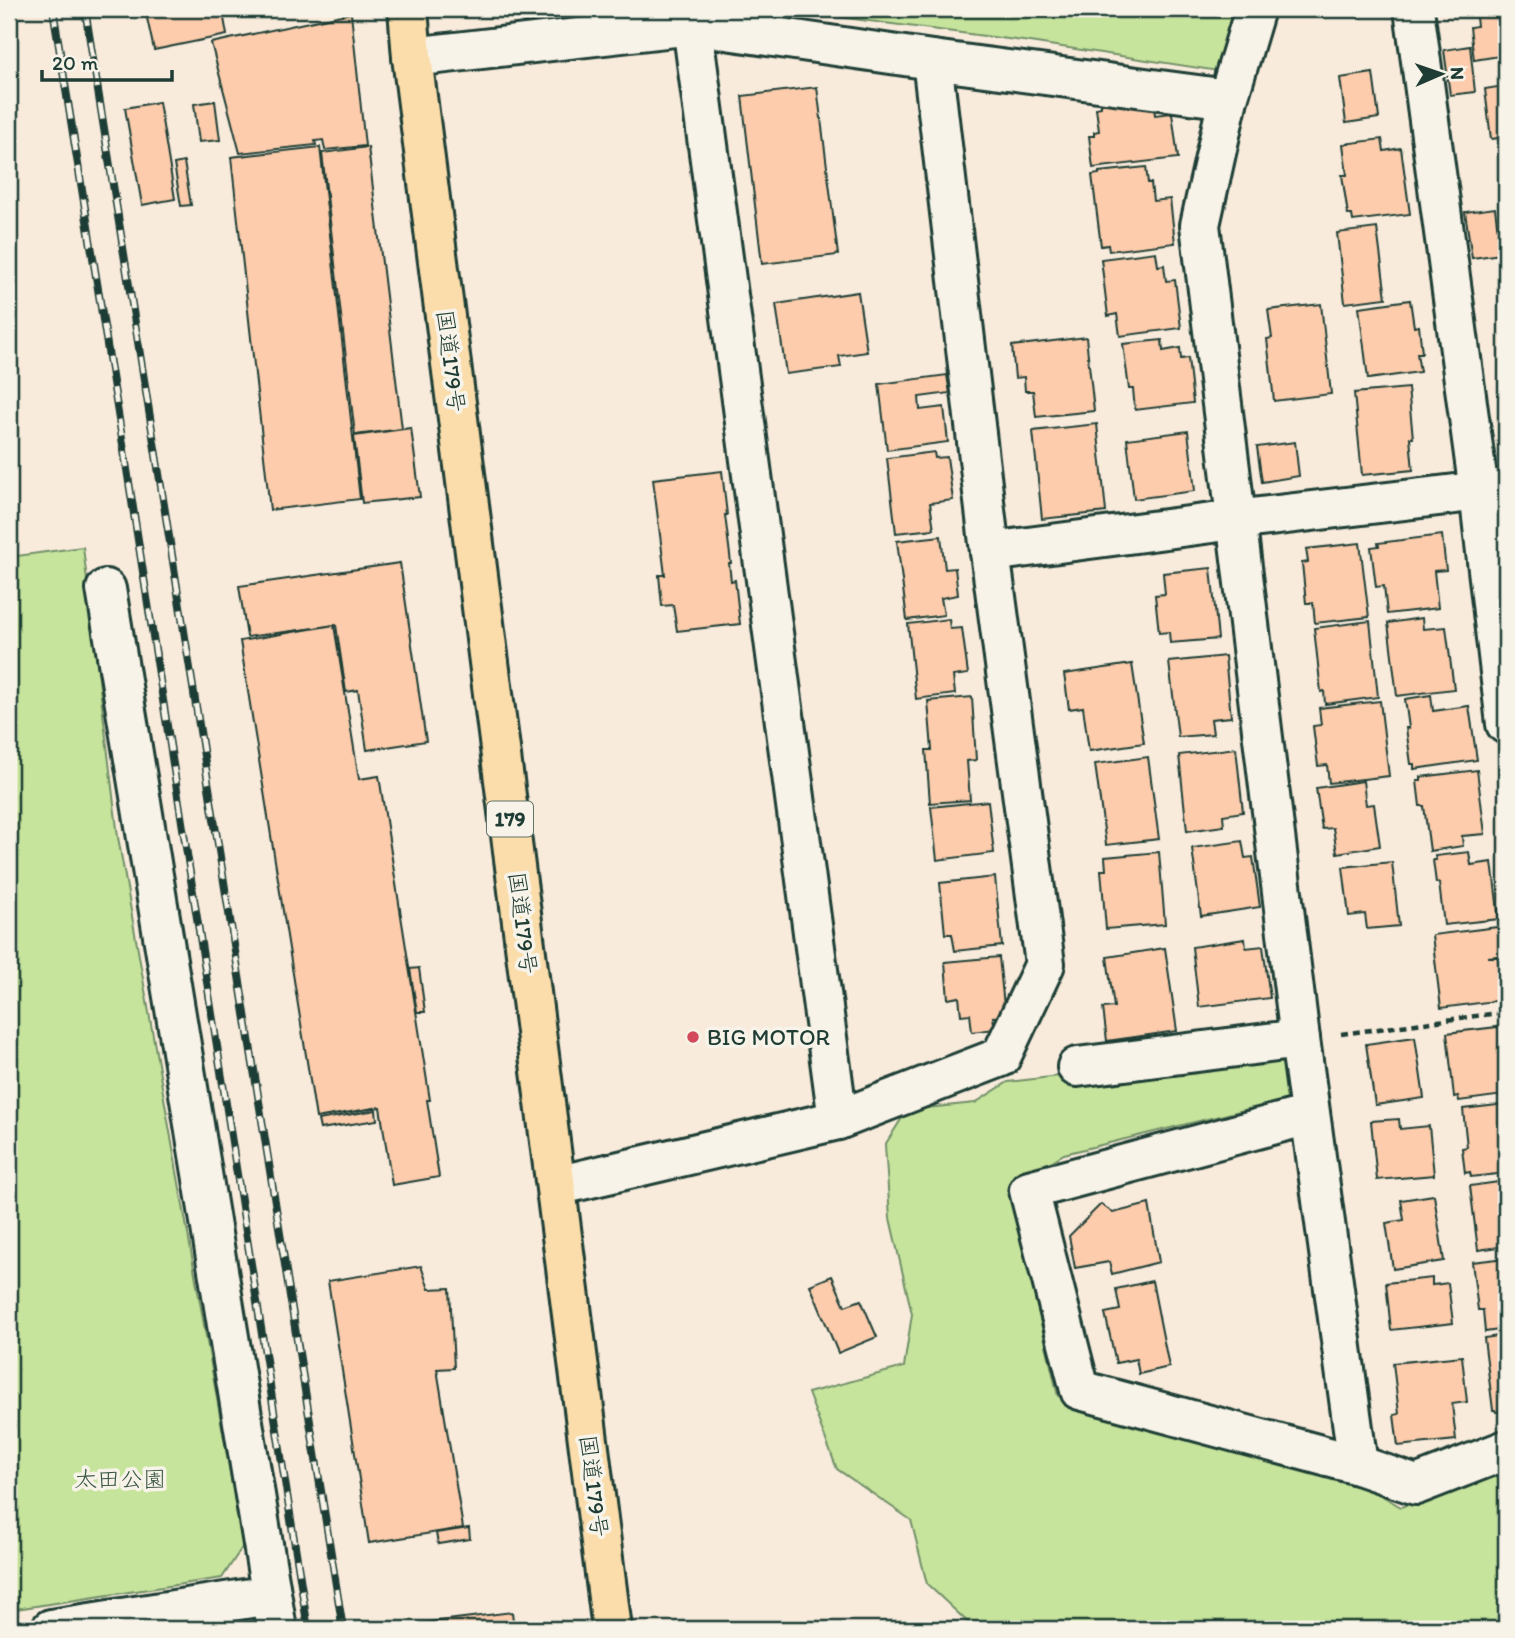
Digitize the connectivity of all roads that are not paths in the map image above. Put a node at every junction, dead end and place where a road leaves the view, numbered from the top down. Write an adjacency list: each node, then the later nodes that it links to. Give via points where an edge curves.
1 (408, 9): 5 (highway, 国道179号 / 179)
2 (1255, 9): 7 (street)
3 (1414, 9): 8 (street)
4 (692, 24): 5 (street); 6 (street); 16 (street)
5 (412, 57): 17 (highway, 国道179号 / 179)
6 (932, 60): 7 (street); 10 (street)
7 (1228, 99): 9 (street, via 1200,225)
8 (1492, 490): 9 (street); 12 (street)
9 (1235, 520): 10 (street); 13 (street)
10 (990, 552): 16 (street, via 1045,964 1001,1057)
11 (106, 589): 20 (street)
12 (1506, 724)
13 (1300, 1040): 14 (street); 15 (street)
14 (1077, 1067)
15 (1310, 1115): 19 (street); 19 (street, via 1029,1190 1080,1390)
16 (838, 1120): 17 (street)
17 (556, 1186): 22 (highway, 国道179号 / 179)
18 (1506, 1450): 19 (street, via 1416,1485)
19 (1358, 1465)
20 (274, 1612): 21 (street)
21 (51, 1629)
22 (612, 1629)

